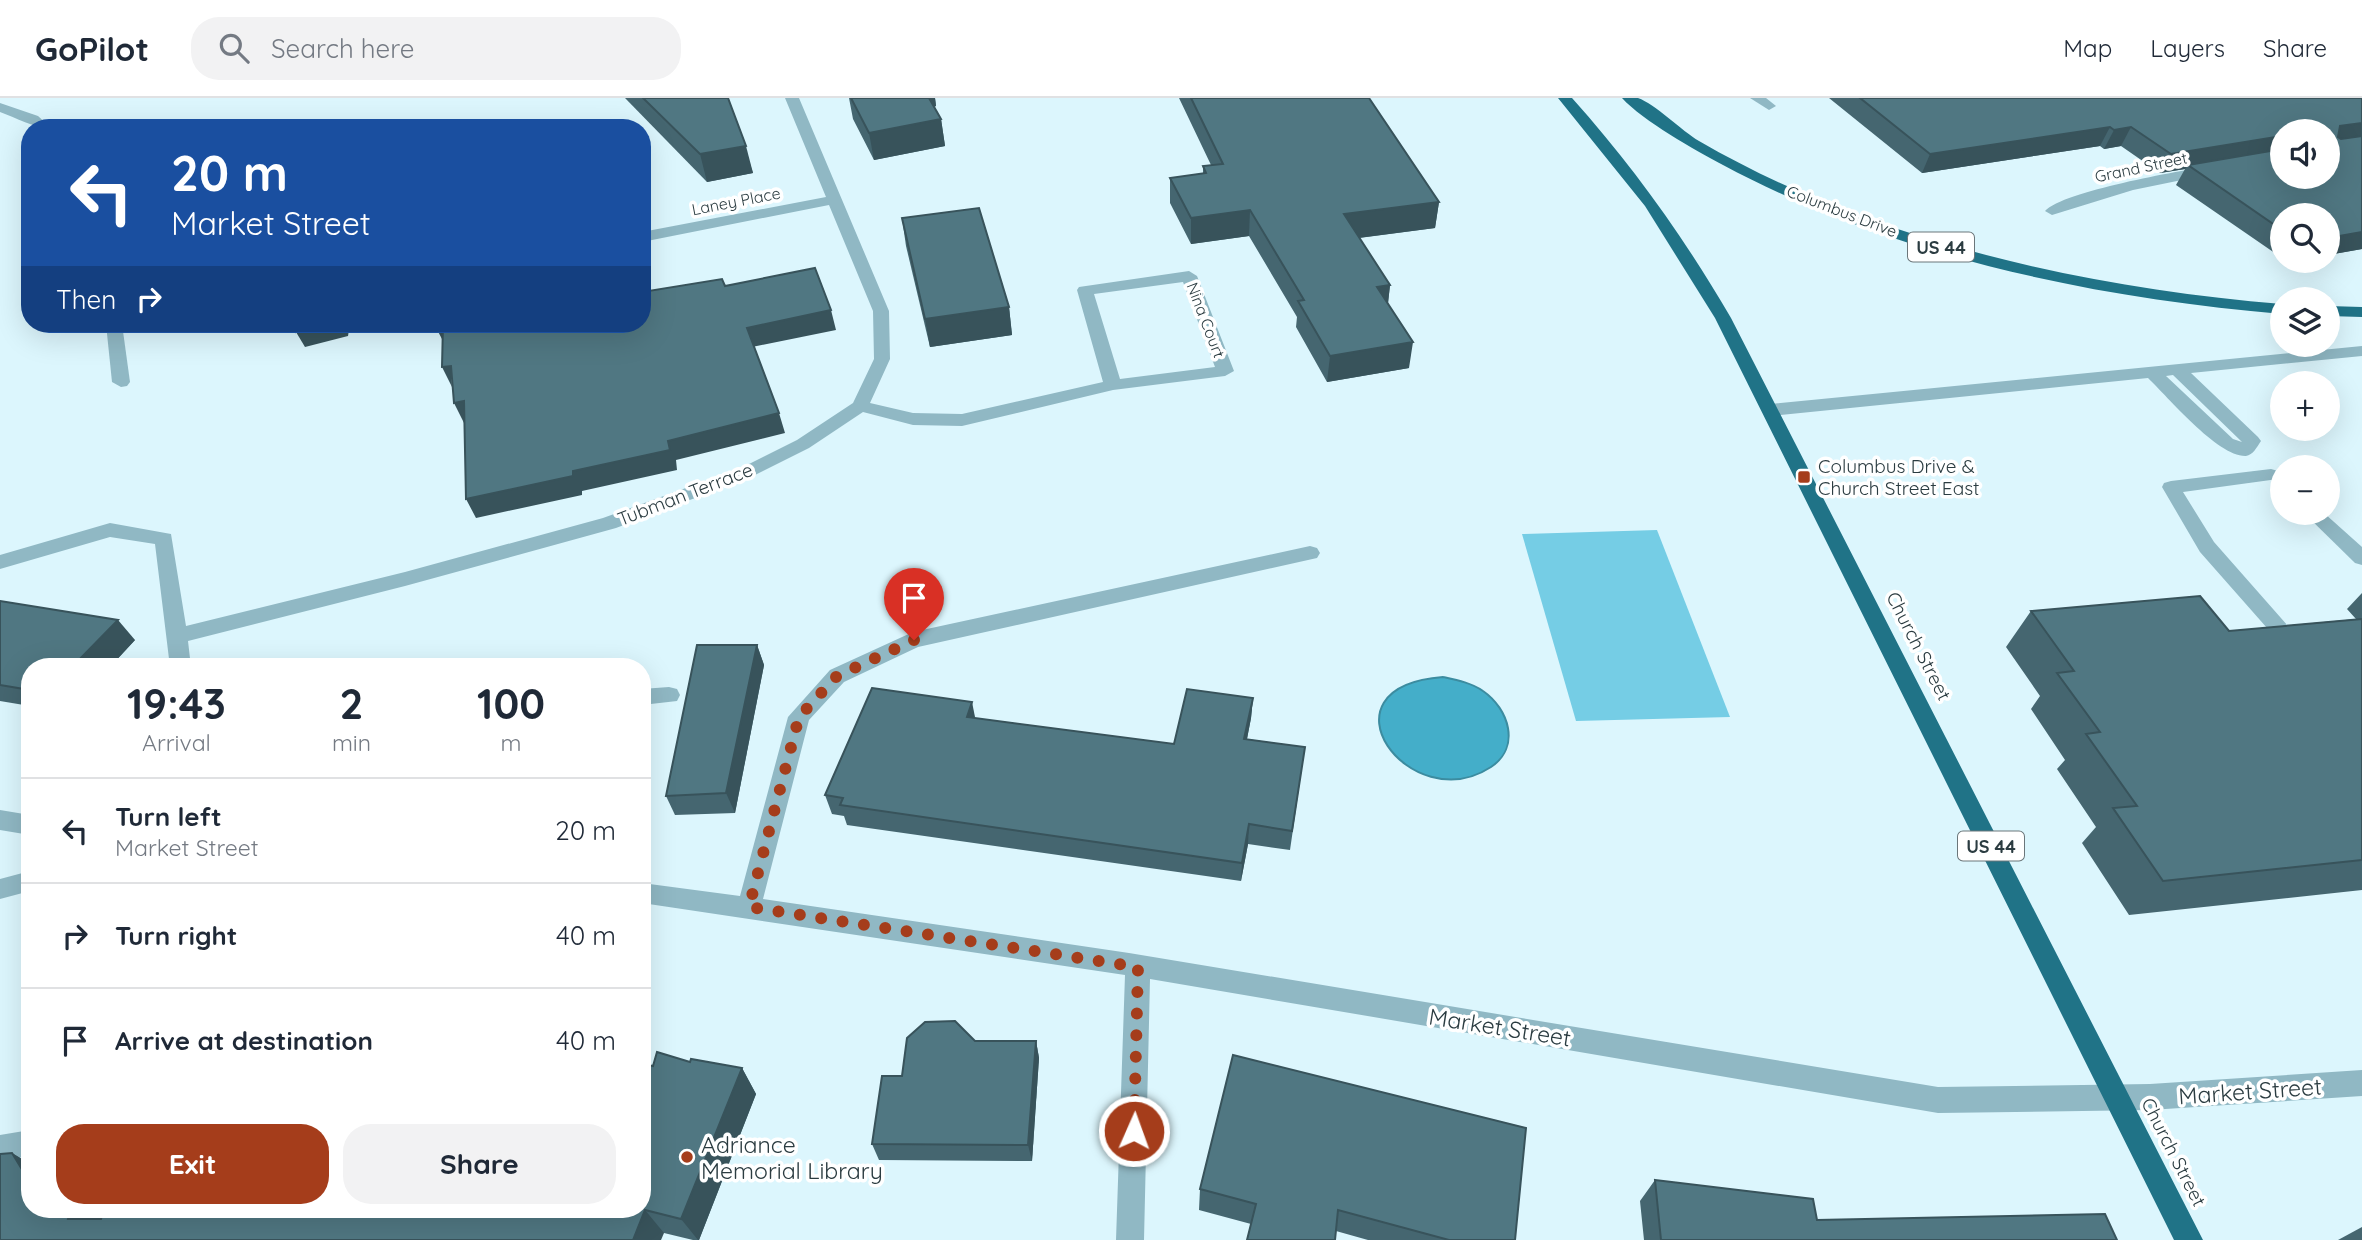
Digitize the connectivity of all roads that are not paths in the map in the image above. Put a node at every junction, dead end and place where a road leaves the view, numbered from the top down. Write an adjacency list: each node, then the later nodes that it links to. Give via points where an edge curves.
1 (792, 98): 7 (street)
2 (1565, 98): 20 (highway, Church Street / US 44, via 1622,162 1675,236)
3 (1629, 98): 10 (highway, Columbus Drive / US 44, via 1685,138 1738,167 1903,235 2105,286)
4 (0, 107): 5 (street)
5 (33, 119)
6 (2232, 167): 8 (street, Grand Street, via 2143,181)
7 (836, 199): 9 (street, Laney Place); 19 (street, via 881,311 881,359)
8 (2052, 211)
9 (651, 235)
10 (2270, 308)
11 (2340, 311): 12 (highway)
12 (2362, 312)
13 (115, 333): 17 (street)
14 (2362, 351): 15 (street)
15 (2176, 369): 16 (street); 21 (street, via 2252,441)
16 (2152, 372): 20 (street); 21 (street, via 2227,443)
17 (121, 382)
18 (1113, 385): 18 (street, Nina Court, via 1085,290 1189,276 1226,371); 19 (street, Nina Court, via 962,420 913,419)
19 (860, 406): 28 (street, Tubman Terrace, via 803,444 747,472 609,523)
20 (1771, 410): 41 (highway, Church Street / US 44)
21 (2245, 450): 22 (street)
22 (2270, 473)
23 (2270, 480): 29 (street, via 2171,487 2207,547)
24 (2326, 525): 26 (street)
25 (1310, 552): 38 (street, via 914,640 837,676 799,717)
26 (2362, 558)
27 (0, 562): 28 (street, via 110,530 164,539)
28 (177, 636): 30 (street)
29 (2289, 640)
30 (180, 658)
31 (669, 695): 32 (street)
32 (651, 696)
33 (0, 820): 34 (street)
34 (21, 824)
35 (21, 883): 36 (street)
36 (0, 889)
37 (651, 894): 38 (street, Market Street)
38 (749, 907): 39 (street, Market Street)
39 (1138, 967): 41 (street, Market Street, via 1938,1100); 44 (street)
40 (2362, 1083): 41 (street, Market Street)
41 (2119, 1099): 45 (highway, Church Street / US 44)
42 (21, 1144): 43 (street)
43 (0, 1148)
44 (1130, 1240)
45 (2189, 1240)

